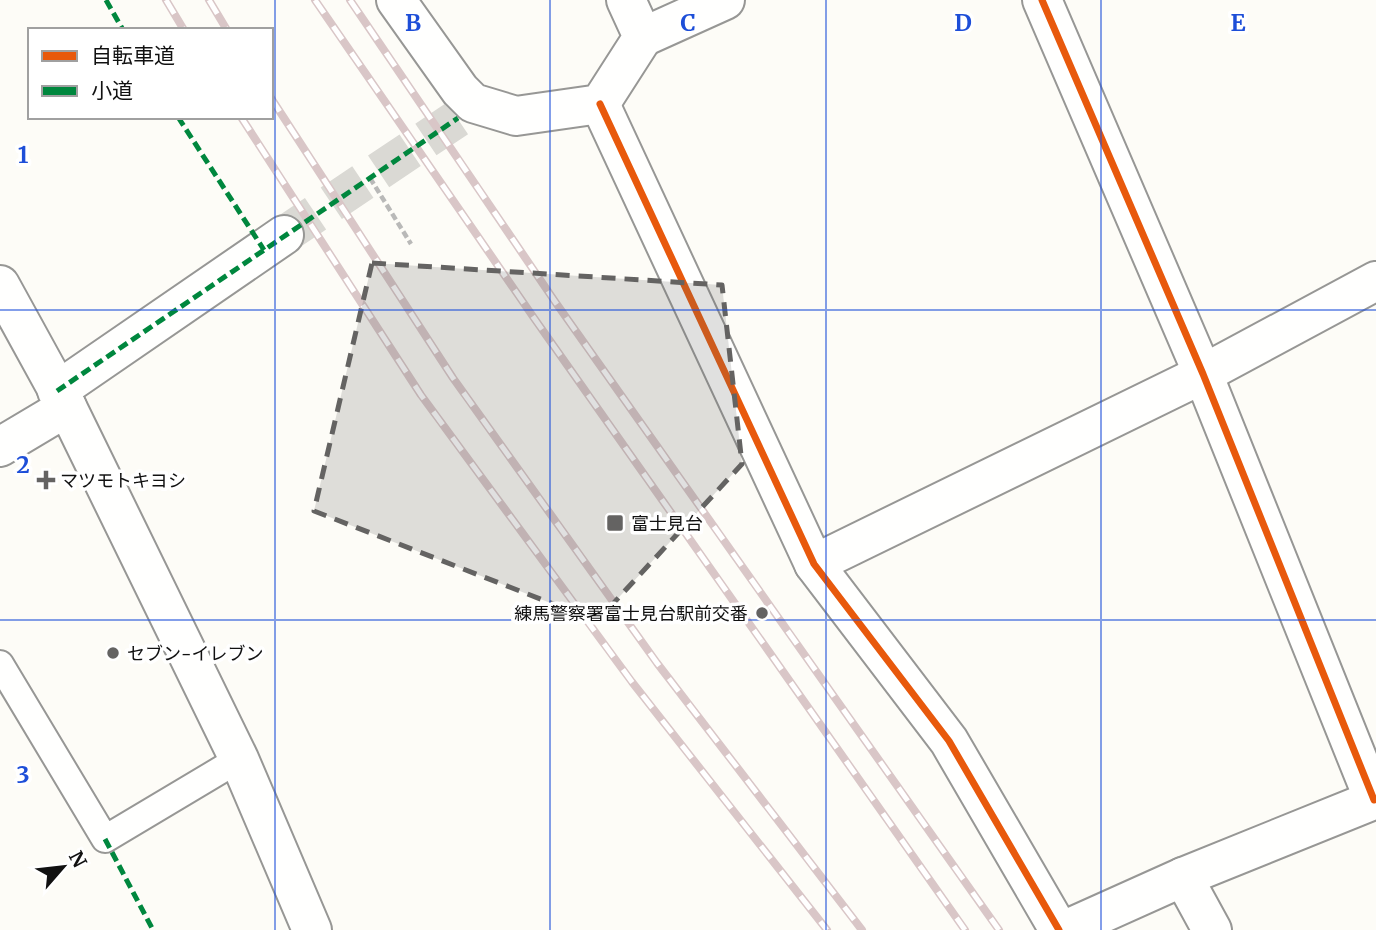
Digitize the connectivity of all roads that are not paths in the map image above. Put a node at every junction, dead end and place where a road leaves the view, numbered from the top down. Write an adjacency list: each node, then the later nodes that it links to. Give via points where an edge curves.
1 (396, 0): 6 (street, via 473,103 516,116)
2 (626, 0): 5 (street)
3 (725, 0): 5 (street)
4 (1042, 0): 10 (street)
5 (643, 37): 6 (street)
6 (600, 104): 13 (street)
7 (284, 236): 11 (street)
8 (1376, 281): 10 (street)
9 (0, 285): 11 (street)
10 (1203, 374): 13 (street); 16 (street)
11 (62, 399): 12 (street); 15 (street)
12 (0, 447)
13 (814, 564): 19 (street, via 949,741)
14 (0, 664): 15 (lane, via 105,839)
15 (239, 759): 18 (street)
16 (1375, 800): 17 (street)
17 (1184, 877): 20 (street); 21 (street)
18 (312, 930)
19 (1059, 930)
20 (1065, 930)
21 (1212, 930)

